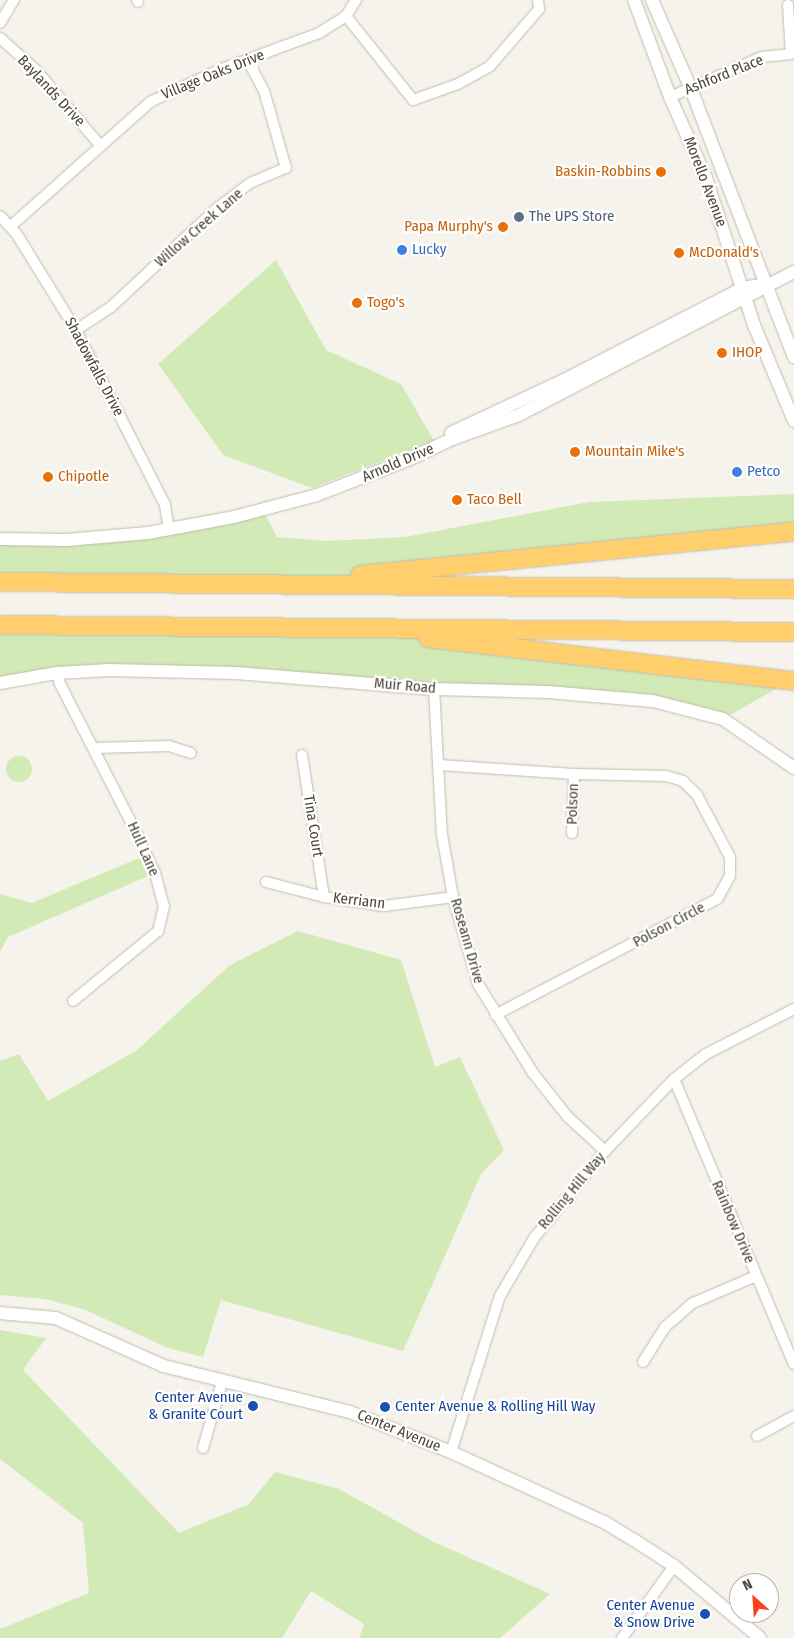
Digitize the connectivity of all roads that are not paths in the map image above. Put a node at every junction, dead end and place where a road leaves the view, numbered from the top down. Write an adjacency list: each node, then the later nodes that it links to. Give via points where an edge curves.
1 (14, 0): 8 (street)
2 (356, 0): 7 (street, Village Oaks Drive)
3 (538, 0): 7 (street, via 538,9 490,66 458,84 413,100)
4 (634, 0): 12 (street, Morello Avenue)
5 (652, 0): 11 (street, Morello Avenue)
6 (788, 5): 11 (street, Ashford Place, via 791,54 762,57)
7 (346, 16): 10 (street, Village Oaks Drive, via 319,33)
8 (0, 23)
9 (0, 38): 13 (street, Baylands Drive, via 36,70)
10 (248, 61): 13 (street, Village Oaks Drive, via 218,70 156,99); 19 (street, Willow Creek Lane, via 264,91 286,168 250,183 111,307)
11 (691, 89): 12 (street, Ashford Place); 17 (street, Morello Avenue)
12 (670, 98): 18 (street, Morello Avenue, via 706,178)
13 (99, 144): 15 (street, Village Oaks Drive)
14 (0, 216): 15 (street, Shadowfalls Drive)
15 (12, 226): 19 (street, Shadowfalls Drive)
16 (794, 272): 17 (street, Arnold Drive)
17 (765, 285): 18 (street, Arnold Drive); 20 (street, Morello Avenue)
18 (745, 294): 21 (street, Morello Avenue); 23 (street, Arnold Drive, via 498,425 452,439 317,495)
19 (76, 330): 23 (street, Shadowfalls Drive, via 165,506)
20 (794, 357)
21 (794, 421)
22 (794, 522): 26 (highway)
23 (169, 525): 24 (street, Arnold Drive, via 62,532); 27 (street, Arnold Drive, via 67,540)
24 (0, 530)
25 (794, 532): 26 (highway)
26 (756, 536): 29 (highway, via 475,566)
27 (0, 539)
28 (0, 582): 29 (highway)
29 (245, 584): 30 (highway)
30 (794, 589)
31 (0, 625): 32 (highway)
32 (343, 628): 33 (highway); 35 (highway)
33 (794, 632)
34 (57, 673): 36 (street, Muir Road); 37 (street, Muir Road, via 109,670 236,673); 38 (street, Hull Lane)
35 (794, 681)
36 (0, 683)
37 (434, 689): 41 (street, Roseann Drive); 42 (street, Muir Road, via 548,692 653,701 686,708 723,720)
38 (93, 748): 39 (street, via 169,746); 48 (street, Hull Lane, via 155,873 164,906 158,931)
39 (191, 753)
40 (302, 755): 46 (street, Tina Court)
41 (439, 765): 43 (street, Polson Circle); 47 (street, Roseann Drive, via 442,836)
42 (794, 768)
43 (574, 774): 44 (street, Polson); 50 (street, Polson Circle, via 666,776 683,781 697,795 730,856 730,876 717,899)
44 (572, 833)
45 (266, 882): 46 (street, Kerriann)
46 (324, 897): 47 (street, Kerriann, via 384,906)
47 (454, 897): 50 (street, Roseann Drive, via 478,984)
48 (73, 1001)
49 (794, 1009): 51 (street, Rolling Hill Way, via 706,1054)
50 (495, 1015): 52 (street, Roseann Drive, via 533,1073 568,1117)
51 (674, 1079): 52 (street, Rolling Hill Way); 53 (street, Rainbow Drive)
52 (605, 1151): 61 (street, Rolling Hill Way, via 534,1238 500,1296)
53 (756, 1276): 55 (street, via 693,1303 665,1327); 56 (street, Rainbow Drive)
54 (0, 1312): 57 (street, Center Avenue, via 56,1318 164,1366)
55 (643, 1362)
56 (794, 1364)
57 (222, 1382): 60 (street); 61 (street, Center Avenue, via 350,1412)
58 (794, 1416): 59 (street)
59 (757, 1436)
60 (203, 1448)
61 (451, 1452): 62 (street, Center Avenue, via 604,1522)
62 (674, 1566): 63 (street); 64 (street, Center Avenue)
63 (622, 1638)
64 (760, 1638)

